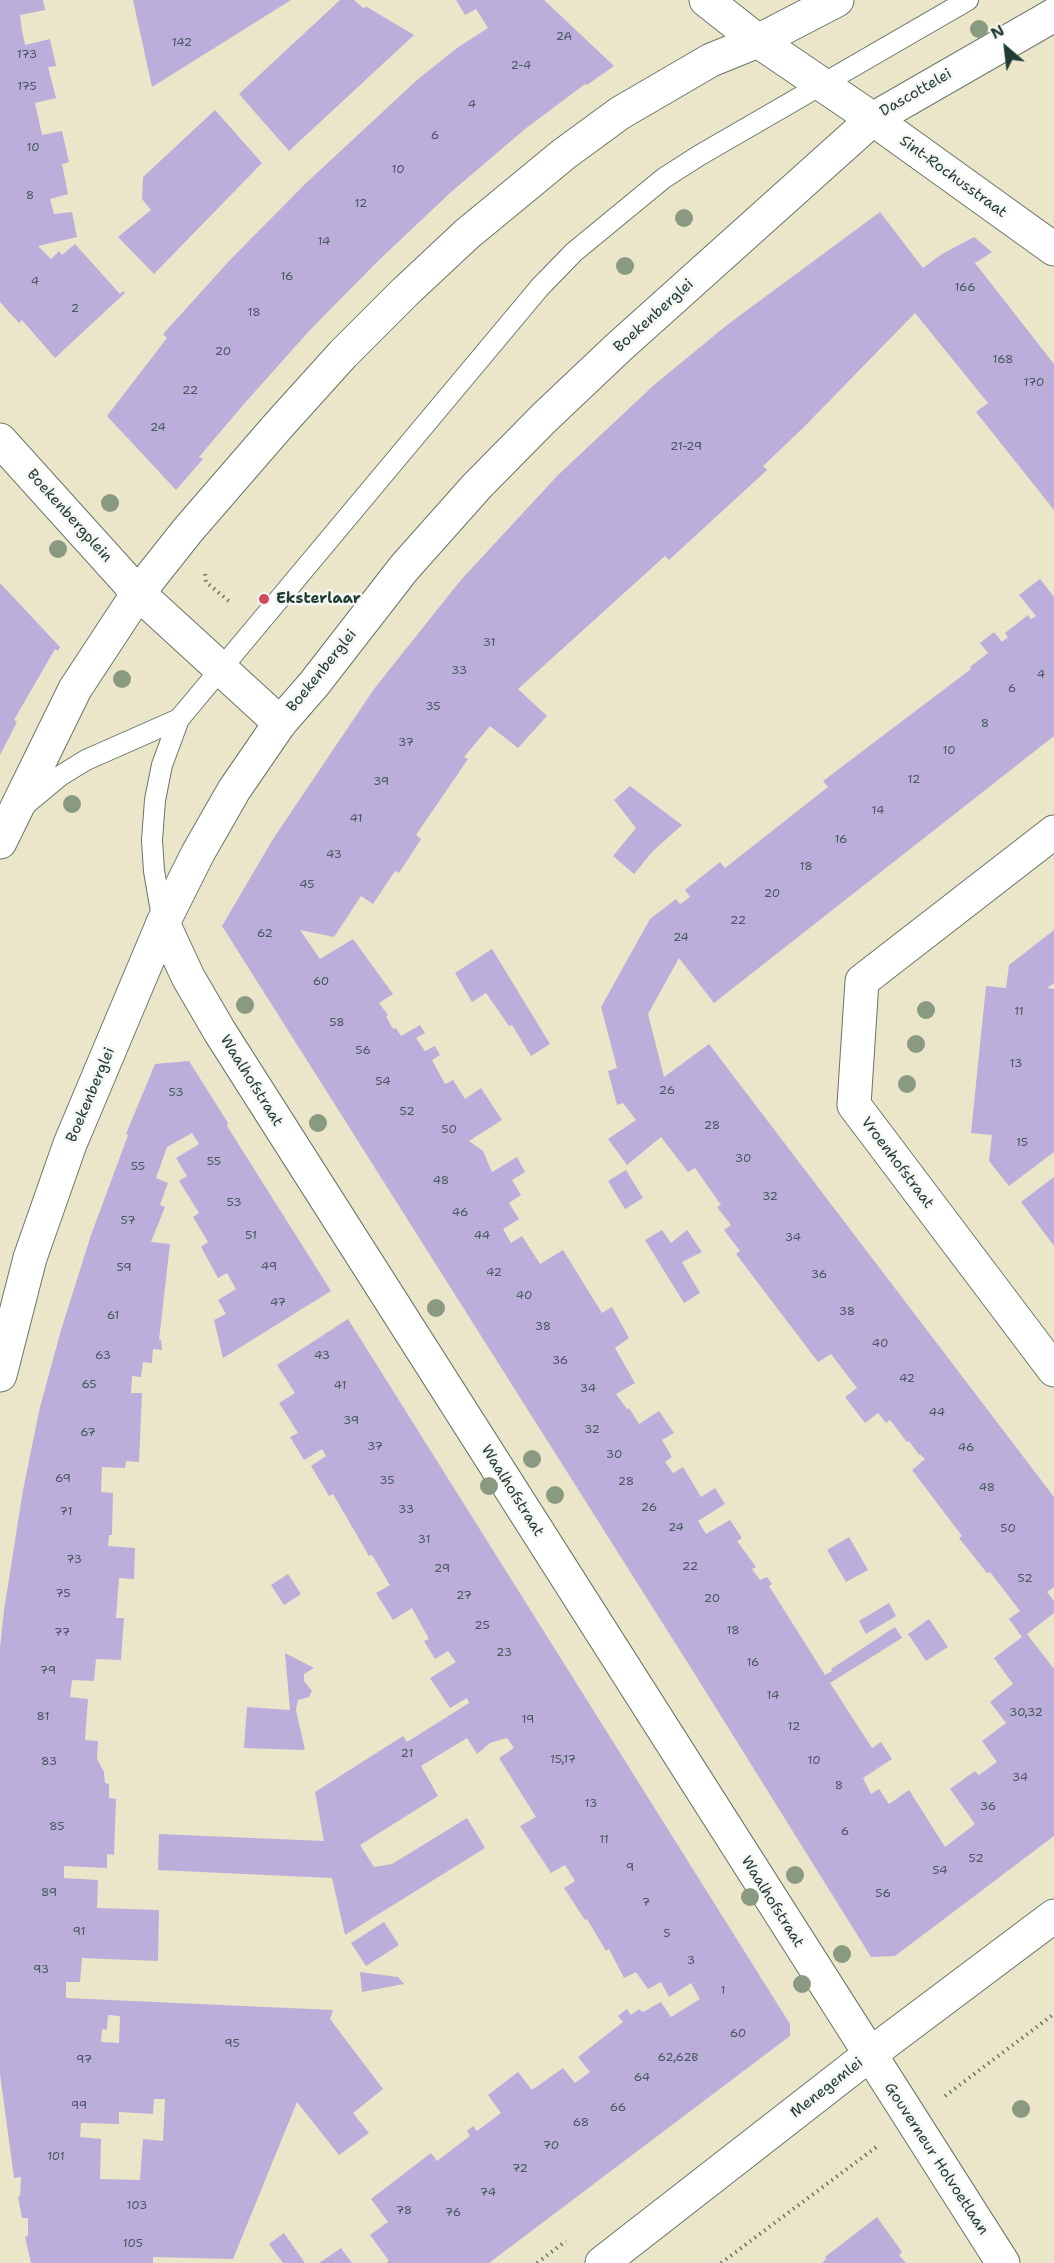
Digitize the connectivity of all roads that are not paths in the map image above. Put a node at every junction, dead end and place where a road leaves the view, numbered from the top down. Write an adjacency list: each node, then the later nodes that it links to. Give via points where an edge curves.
1 (706, 0): 5 (street, Sint-Rochusstraat)
2 (837, 0): 5 (street)
3 (968, 0): 6 (lane)
4 (1054, 15): 7 (street, Dascottelei)
5 (758, 41): 6 (street, Sint-Rochusstraat); 10 (street, via 711,60 620,112 467,234 336,362 188,530)
6 (822, 85): 7 (street, Sint-Rochusstraat); 11 (lane, via 664,178 574,252 505,328)
7 (873, 119): 8 (street, Sint-Rochusstraat); 13 (street, Boekenberglei, via 619,347 477,486 404,568)
8 (1054, 249)
9 (0, 440): 10 (street, Boekenbergplein)
10 (138, 593): 11 (street, Boekenbergplein); 14 (street, via 75,689)
11 (221, 670): 12 (lane); 13 (street, Boekenbergplein)
12 (179, 719): 14 (lane, via 111,747 60,776); 16 (lane, via 162,765 155,800 154,871)
13 (280, 723): 16 (street, Boekenberglei, via 234,790)
14 (6, 829)
15 (1054, 832): 17 (street, Vroenhofstraat, via 862,981 854,1105)
16 (163, 923): 18 (street, Boekenberglei, via 70,1144 30,1258); 20 (street, Waalhofstraat, via 220,1032)
17 (1054, 1370)
18 (0, 1375)
19 (1054, 1916): 20 (street, Menegemlei)
20 (869, 2055): 21 (street, Menegemlei); 22 (street, Gouverneur Holvoetlaan)
21 (602, 2263)
22 (1003, 2263)

